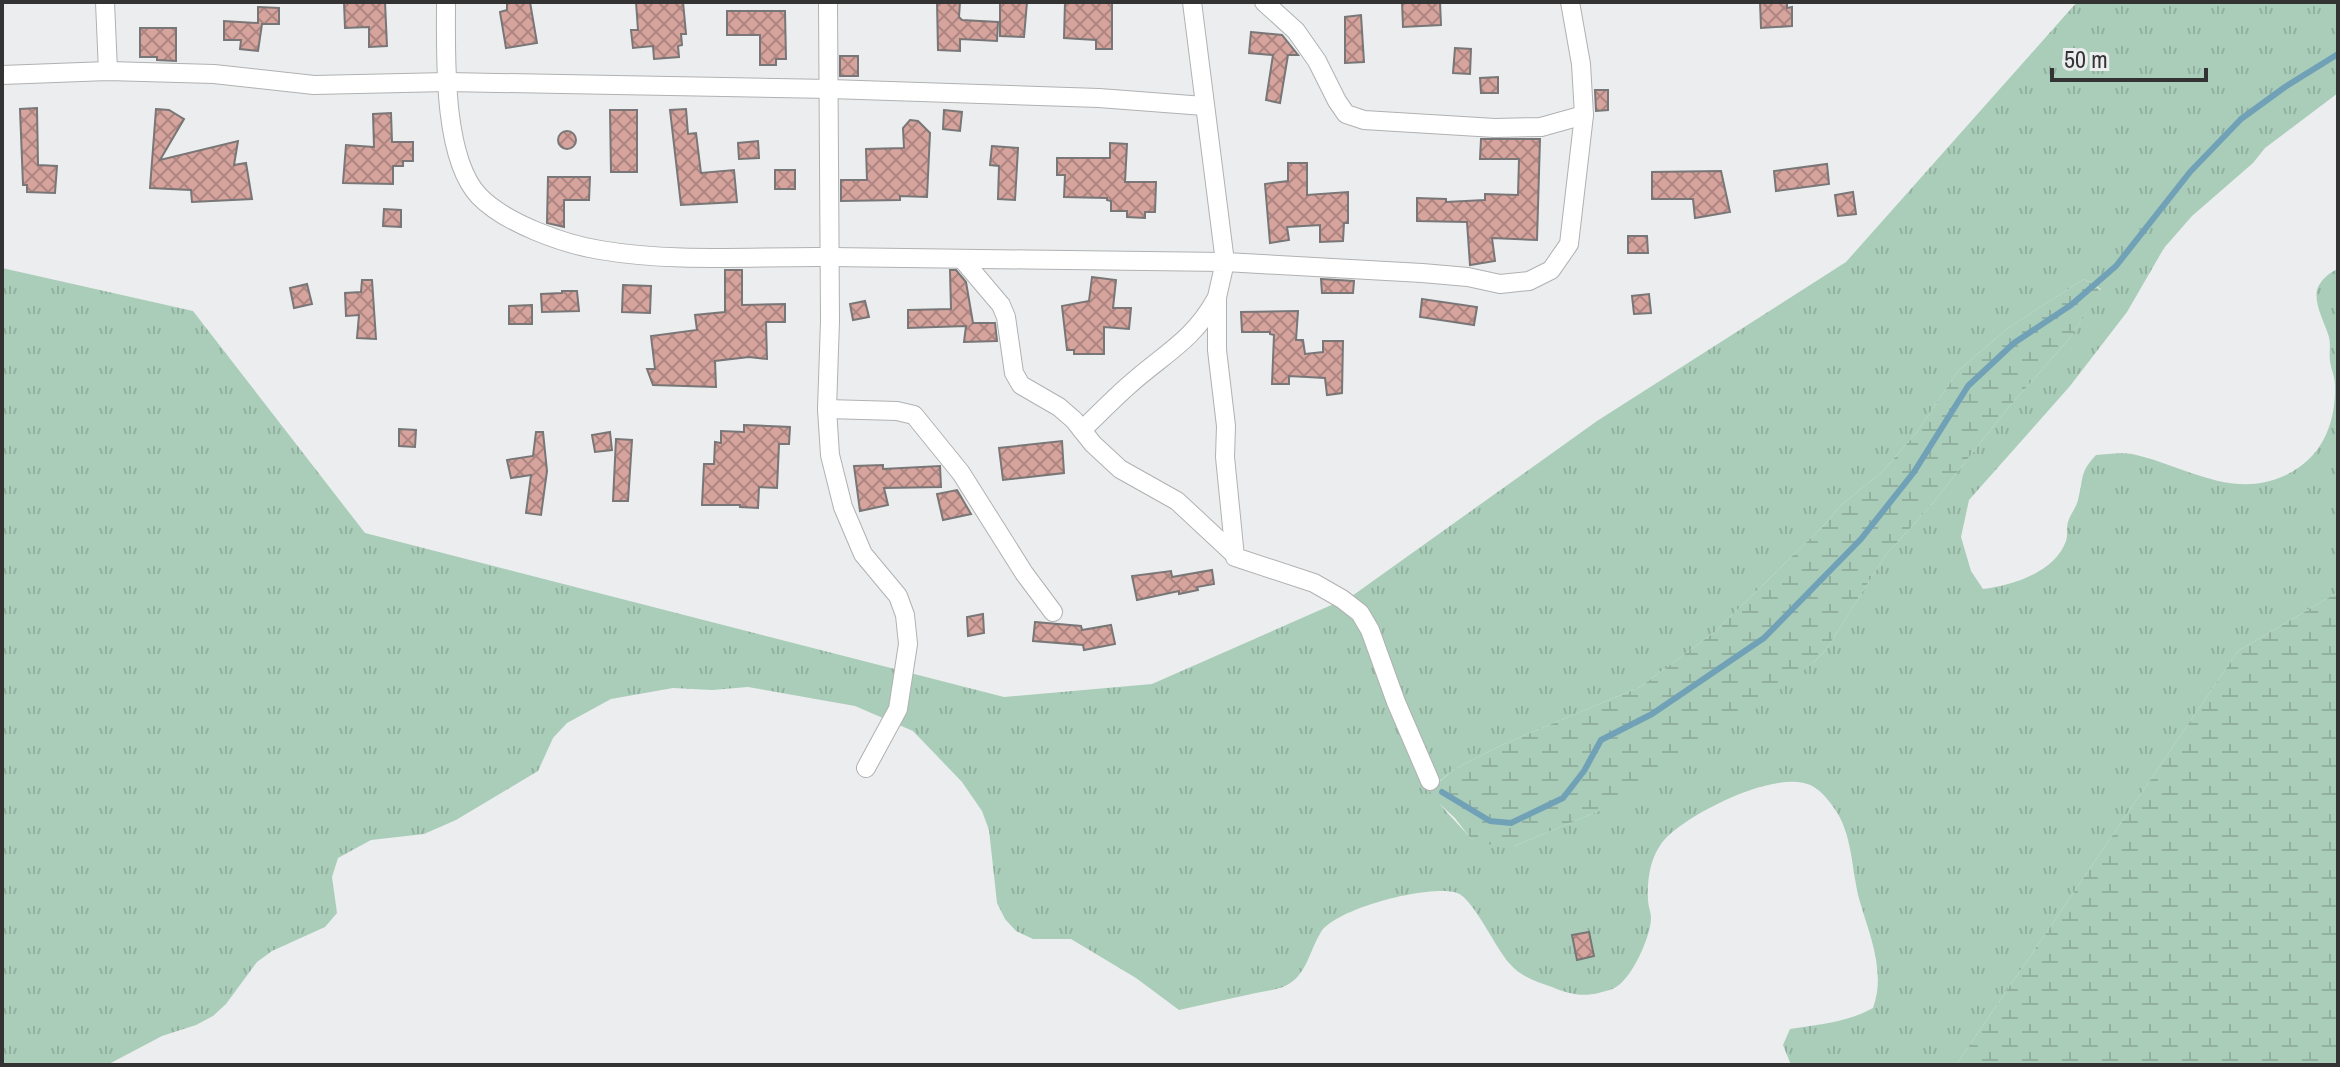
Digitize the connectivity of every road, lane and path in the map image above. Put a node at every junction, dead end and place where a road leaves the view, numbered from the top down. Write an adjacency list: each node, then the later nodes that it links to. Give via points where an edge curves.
1 (105, 2): 7 (street)
2 (446, 2): 9 (street)
3 (828, 2): 10 (street)
4 (1192, 2): 11 (street)
5 (1264, 2): 12 (street, via 1296,31 1346,114 1495,128 1541,127)
6 (1570, 2): 12 (street)
7 (108, 71): 8 (street); 9 (street, via 214,74 314,85)
8 (2, 75)
9 (447, 82): 10 (street); 13 (street, via 462,170 479,196 545,236 597,250 668,259)
10 (830, 89): 11 (street); 13 (street)
11 (1204, 106): 15 (street)
12 (1584, 115): 15 (street, via 1569,244 1551,270 1529,281 1500,284 1422,273)
13 (828, 257): 14 (street); 17 (street)
14 (962, 259): 15 (street); 18 (street, via 1001,305 1017,381 1059,407)
15 (1225, 262): 16 (street)
16 (1217, 297): 18 (street, via 1190,336); 19 (street)
17 (827, 409): 20 (street, via 914,415 961,473); 21 (street, via 830,455 843,507 863,554 898,596 905,615 908,644 898,709)
18 (1082, 430): 19 (street, via 1120,469 1177,501)
19 (1235, 555): 22 (street, via 1314,583 1360,613)
20 (1053, 612)
21 (866, 768)
22 (1430, 781)

